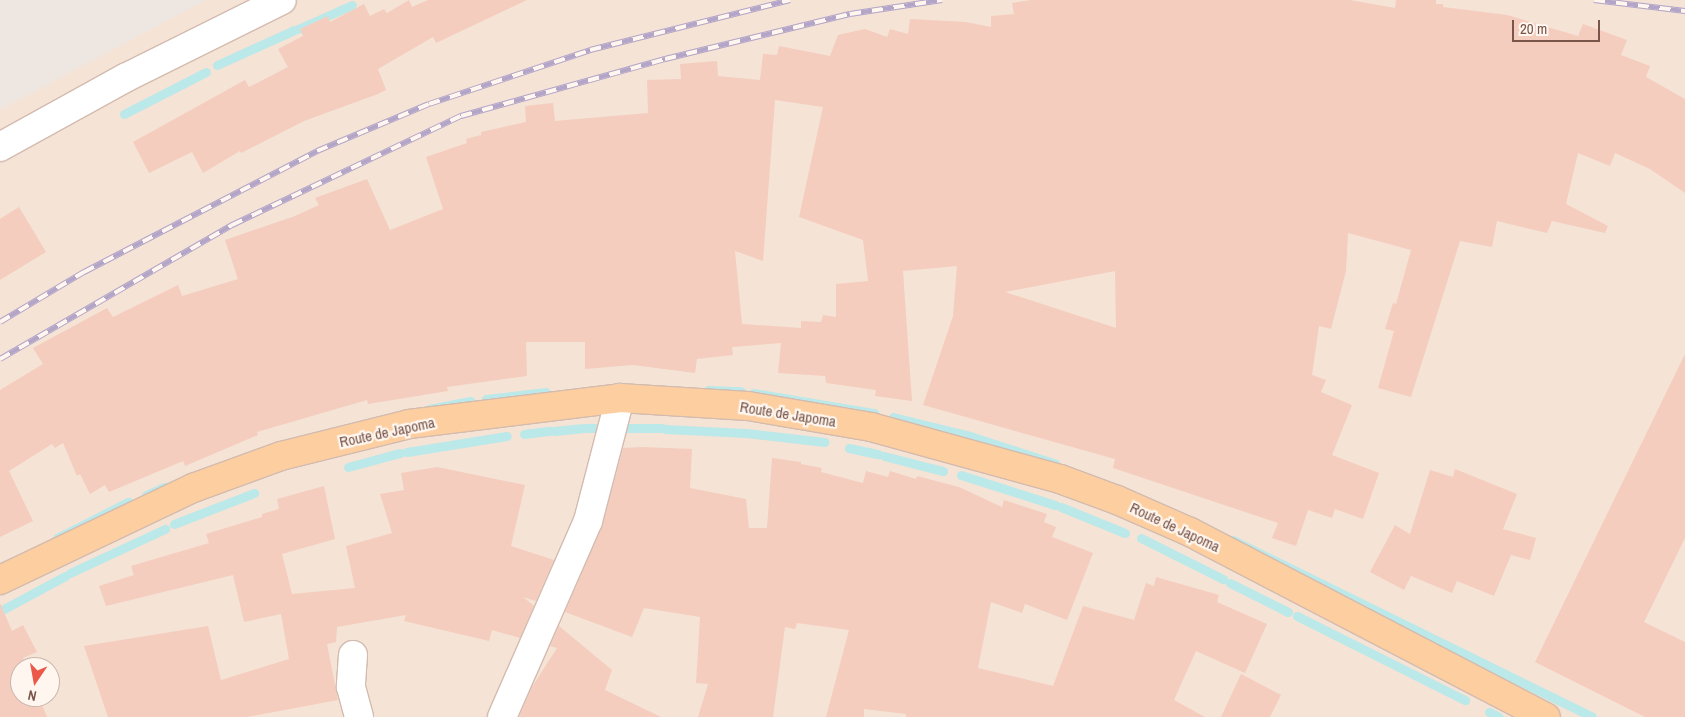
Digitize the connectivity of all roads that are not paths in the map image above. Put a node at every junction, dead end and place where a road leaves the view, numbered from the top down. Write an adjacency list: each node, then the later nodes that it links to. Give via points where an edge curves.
1 (282, 0): 2 (street, via 124,78)
2 (0, 147)
3 (620, 398): 4 (main road, Route de Japoma, via 409,424 280,456 193,488); 7 (street, via 588,521); 8 (main road, Route de Japoma, via 748,406 871,427 1060,479 1190,532)
4 (0, 580)
5 (353, 655): 6 (street, via 351,687)
6 (359, 717)
7 (502, 717)
8 (1546, 717)

